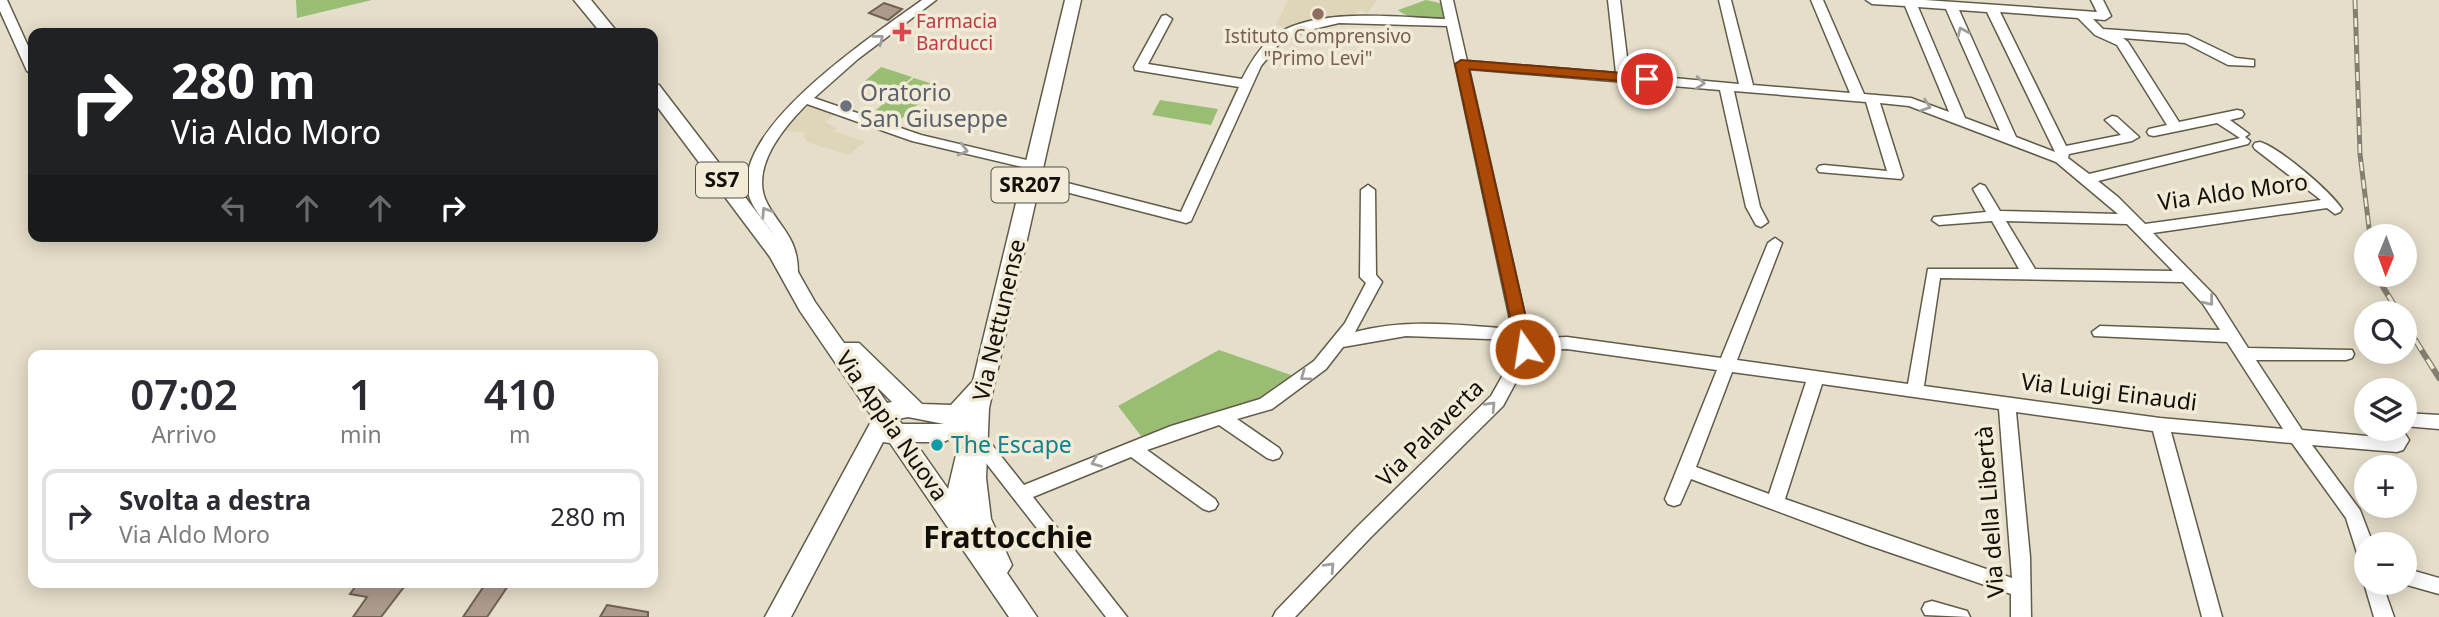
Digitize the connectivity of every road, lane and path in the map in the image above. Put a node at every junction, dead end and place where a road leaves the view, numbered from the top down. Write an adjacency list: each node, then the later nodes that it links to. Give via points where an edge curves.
1 (1, 0): 21 (street)
2 (569, 0): 18 (main road)
3 (582, 0): 19 (main road)
4 (930, 0): 30 (street, one-way to 4)
5 (1073, 0): 42 (main road, Via Nettunense / SR207)
6 (1447, 0): 17 (street)
7 (1614, 0): 24 (street)
8 (1725, 0): 27 (street)
9 (1817, 0): 29 (street)
10 (1872, 0): 12 (street)
11 (2097, 0): 15 (street, via 2105,16)
12 (1910, 3): 13 (street); 34 (street)
13 (1954, 4): 14 (street); 39 (street, one-way to 13)
14 (1992, 9): 15 (street); 40 (street)
15 (2083, 16): 20 (street)
16 (1166, 19): 25 (street, via 1140,66)
17 (1453, 23): 23 (street); 25 (street, via 1365,18 1321,22 1275,41 1259,57)
18 (590, 28)
19 (606, 28)
20 (2099, 32): 22 (street, via 2188,39 2233,62); 36 (street, via 2122,42)
21 (28, 60)
22 (2249, 63)
23 (1461, 64): 24 (street, Via Aldo Moro); 59 (street)
24 (1623, 76): 26 (street, Via Aldo Moro, one-way to 26)
25 (1247, 84): 42 (street, via 1186,218)
26 (1726, 86): 27 (street, Via Aldo Moro); 48 (street, via 1753,207)
27 (1747, 88): 29 (street, Via Aldo Moro)
28 (658, 96): 51 (main road, Via Appia Nuova / SS7)
29 (1865, 96): 34 (street, Via Aldo Moro, one-way to 34, via 1919,103); 41 (street, via 1896,176)
30 (805, 99): 42 (street, one-way to 42); 51 (street, one-way to 30, via 789,249 760,203 754,183 778,125)
31 (2237, 114): 33 (street)
32 (658, 116): 54 (main road, Via Appia Nuova / SS7, via 775,274)
33 (2219, 118): 36 (street); 38 (street, Via Aldo Moro)
34 (1959, 119): 39 (street, Via Aldo Moro)
35 (2112, 120): 40 (street, via 2132,137)
36 (2175, 127): 37 (street)
37 (2154, 132)
38 (2243, 138): 43 (street, Via Aldo Moro); 49 (street, Via Aldo Moro, via 2325,195 2333,206)
39 (2010, 139): 40 (street, Via Aldo Moro)
40 (2062, 155): 43 (street, Via Aldo Moro)
41 (1824, 169)
42 (1033, 173): 64 (main road, Via Nettunense / SR207)
43 (2087, 179): 49 (street, Via Aldo Moro)
44 (1980, 189): 46 (street)
45 (1368, 190): 55 (street, via 1368,277 1374,282)
46 (1996, 216): 47 (street, Via Aldo Moro); 49 (street, Via Aldo Moro); 52 (street)
47 (1939, 220)
48 (1761, 222)
49 (2136, 224): 53 (street, Via Aldo Moro)
50 (1776, 243): 63 (street)
51 (790, 273): 54 (main road, Via Appia Nuova / SS7)
52 (2030, 274): 53 (street); 66 (street, via 1933,273)
53 (2186, 277): 58 (street, Via Aldo Moro, one-way to 58, via 2209,300)
54 (813, 314): 68 (main road); 73 (main road, Via Appia Nuova / SS7)
55 (1351, 326): 56 (street); 60 (street)
56 (1404, 330): 59 (street, Via Luigi Einaudi); 60 (street)
57 (2100, 332): 58 (street)
58 (2233, 336): 61 (street, Via Aldo Moro)
59 (1523, 342): 63 (street, Via Luigi Einaudi, via 1567,343); 95 (street, Via Palaverta, one-way to 59, via 1497,401)
60 (1338, 343): 70 (street, one-way to 70, via 1320,365 1266,404)
61 (2245, 354): 62 (street); 76 (street, Via Aldo Moro)
62 (2346, 354)
63 (1727, 365): 65 (street, Via Luigi Einaudi); 80 (street)
64 (988, 371): 68 (main road, via 961,411 931,415); 69 (main road, Via Nettunense)
65 (1816, 376): 66 (street, Via Luigi Einaudi); 83 (street)
66 (1915, 390): 67 (street, Via Luigi Einaudi)
67 (2007, 404): 74 (street, Via Luigi Einaudi); 89 (street, Via della Libertà)
68 (913, 408): 73 (main road, via 892,409)
69 (978, 408): 73 (main road, via 963,425 946,432 914,435); 75 (main road, Via Nettunense)
70 (1222, 418): 78 (street); 79 (street)
71 (2417, 420): 72 (street)
72 (2439, 422)
73 (891, 424): 85 (main road, Via Appia Nuova / SS7); 93 (main road, via 873,442)
74 (2160, 425): 76 (street, Via Luigi Einaudi); 98 (street)
75 (975, 436): 81 (street); 85 (main road, via 961,470); 92 (main road, via 978,519)
76 (2297, 437): 77 (street, via 2397,445); 86 (street, Via Aldo Moro)
77 (2399, 441)
78 (1131, 448): 81 (street, one-way to 81); 84 (street)
79 (1273, 453)
80 (1685, 470): 82 (street); 83 (street)
81 (1019, 495): 94 (street)
82 (1674, 499)
83 (1775, 503): 89 (street)
84 (1209, 504)
85 (955, 519): 92 (main road, Via Appia Nuova / SS7)
86 (2361, 532)
87 (2417, 580): 88 (street)
88 (2439, 586)
89 (2020, 589): 97 (street, Via della Libertà)
90 (2377, 595): 99 (street)
91 (1932, 609): 96 (street, Via della Libertà)
92 (1021, 613)
93 (778, 617)
94 (1118, 617)
95 (1283, 617)
96 (1960, 617)
97 (2021, 617)
98 (2212, 617)
99 (2384, 617)

